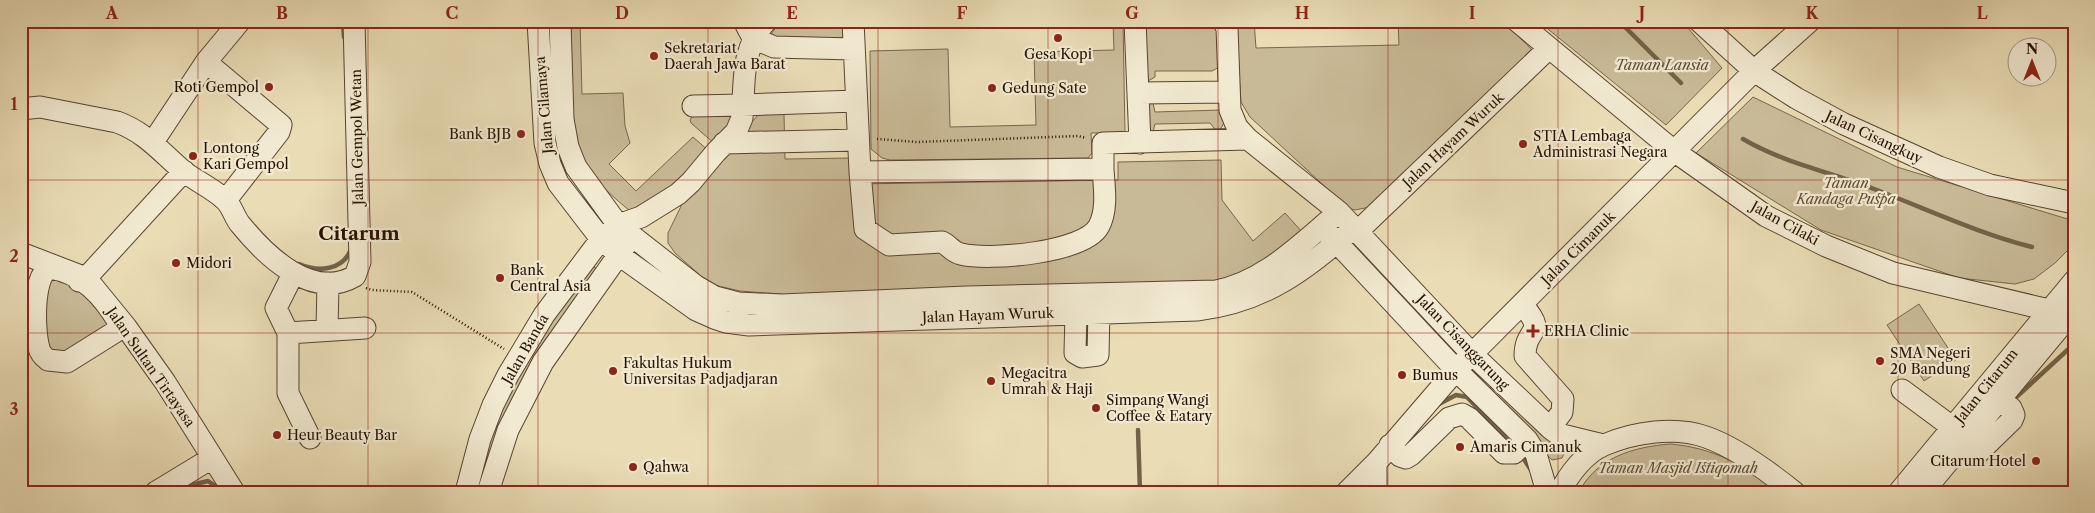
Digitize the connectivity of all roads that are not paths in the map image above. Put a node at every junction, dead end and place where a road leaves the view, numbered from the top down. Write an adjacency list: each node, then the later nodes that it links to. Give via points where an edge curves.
1 (240, 21): 15 (street)
2 (354, 21): 50 (street, Jalan Gempol Wetan, via 360,262 355,276 344,282)
3 (538, 21): 20 (street, Jalan Cilamaya)
4 (560, 21): 21 (street, Jalan Cilamaya)
5 (766, 21): 12 (street)
6 (853, 21): 13 (street)
7 (1135, 21): 18 (street)
8 (1223, 21): 17 (street, Jalan Cisanggarung, via 1226,28)
9 (1517, 21): 14 (street, Jalan Cilaki)
10 (1699, 21): 16 (street, Jalan Cisangkuy)
11 (1810, 21): 16 (street, Jalan Cimanuk)
12 (749, 30): 13 (street, via 774,47); 22 (street)
13 (853, 49): 19 (street)
14 (1548, 49): 30 (street, Jalan Cilaki); 40 (street, Jalan Hayam Wuruk)
15 (206, 62): 27 (street); 36 (street, via 281,127)
16 (1754, 71): 30 (street, Jalan Cimanuk); 37 (street, Jalan Cisangkuy, via 1817,110 1938,167 1990,185)
17 (1228, 92): 18 (street); 25 (street, Jalan Cisanggarung, via 1233,118)
18 (1138, 94): 29 (street)
19 (856, 101): 22 (street); 26 (street)
20 (542, 104): 21 (street); 35 (street, Jalan Cilamaya, via 550,164)
21 (562, 104): 34 (street, Jalan Cilamaya, via 568,147)
22 (743, 105): 23 (street); 28 (street, via 736,132)
23 (693, 106)
24 (21, 109): 27 (street, via 40,107 116,122)
25 (1248, 139): 29 (street); 38 (street, Jalan Cisanggarung)
26 (858, 140): 28 (street); 33 (street)
27 (153, 142): 32 (street)
28 (724, 143): 41 (street, via 678,194)
29 (1140, 143): 31 (street, via 1103,143)
30 (1674, 151): 52 (street, Jalan Cimanuk); 57 (street, Jalan Cilaki, via 1766,216 1826,246 1893,273)
31 (1104, 169): 33 (street); 33 (street, via 1104,212 1098,228 1092,233 1056,250 983,256 958,254 942,242 889,245 878,239 865,229)
32 (184, 171): 36 (street); 48 (street)
33 (860, 172)
34 (586, 182): 35 (street); 41 (street, Jalan Cilamaya)
35 (565, 194): 42 (street, Jalan Cilamaya)
36 (226, 200): 47 (street, via 240,224)
37 (2074, 203)
38 (1339, 212): 39 (street, Jalan Hayam Wuruk); 40 (street, Jalan Cisanggarung)
39 (1321, 226): 43 (street, Jalan Cisanggarung); 51 (street, Jalan Hayam Wuruk, via 1263,274 1248,282)
40 (1356, 229): 43 (street, Jalan Hayam Wuruk); 62 (street, Jalan Cisanggarung)
41 (624, 231): 42 (street, Jalan Banda); 45 (street, Jalan Banda); 56 (street, Jalan Hayam Wuruk, via 715,297)
42 (601, 239): 45 (street, Jalan Cilamaya); 75 (street, Jalan Banda, via 544,315 518,358 480,438)
43 (1336, 243): 51 (street, Jalan Hayam Wuruk, via 1286,280 1237,304 1197,310); 63 (street, Jalan Cisanggarung)
44 (21, 253): 46 (street)
45 (619, 255): 56 (street, Jalan Hayam Wuruk, via 696,310 714,318 749,325); 76 (street, Jalan Banda, via 540,367 508,430)
46 (43, 262): 48 (street); 58 (street, via 32,308 38,356 60,367 82,357)
47 (293, 274): 50 (street); 61 (street, via 276,308)
48 (83, 279): 48 (street, via 50,268 41,274 36,315 39,349 48,360 67,362 118,327 118,321); 58 (street, Jalan Sultan Tirtayasa)
49 (2074, 281): 57 (street, Jalan Citarum)
50 (328, 283): 60 (street)
51 (1137, 302): 53 (street, Jalan Hayam Wuruk); 55 (street, Jalan Hayam Wuruk)
52 (1522, 304): 62 (street, Jalan Cimanuk); 66 (street, via 1536,325 1524,356 1563,399 1562,412)
53 (968, 306): 54 (street, Jalan Hayam Wuruk); 56 (street, Jalan Hayam Wuruk)
54 (1076, 312): 55 (street, Jalan Hayam Wuruk); 55 (street, via 1075,353 1082,357 1098,355)
55 (1099, 312)
56 (782, 314)
57 (2066, 314): 65 (street, Jalan Citarum); 83 (street, Jalan Citarum)
58 (126, 327): 71 (street, Jalan Sultan Tirtayasa)
59 (365, 328): 60 (street)
60 (327, 329): 61 (street)
61 (288, 333): 67 (street, via 288,393)
62 (1472, 354): 63 (street, Jalan Cimanuk); 66 (street, Jalan Cisanggarung)
63 (1456, 370): 68 (street, Jalan Cimanuk); 70 (street, Jalan Cisanggarung)
64 (1902, 390): 65 (street)
65 (1952, 427): 82 (street, Jalan Citarum)
66 (1554, 431): 69 (street, Jalan Cisanggarung); 70 (street, via 1557,444 1552,451)
67 (310, 438)
68 (1390, 445): 70 (street, via 1406,458 1448,418 1462,414 1504,453); 72 (street, Jalan Cimanuk)
69 (1603, 445): 80 (street, via 1575,469); 81 (street, via 1634,435 1671,431 1705,437 1736,451)
70 (1532, 447): 79 (street, Jalan Cisanggarung)
71 (212, 458): 73 (street); 74 (street, Jalan Sultan Tirtayasa)
72 (1376, 463): 77 (street, Jalan Cimanuk); 78 (street)
73 (156, 492)
74 (234, 492)
75 (466, 492)
76 (488, 492)
77 (1347, 492)
78 (1376, 492)
79 (1547, 492)
80 (1560, 492)
81 (1794, 492)
82 (1899, 492)
83 (1923, 492)

